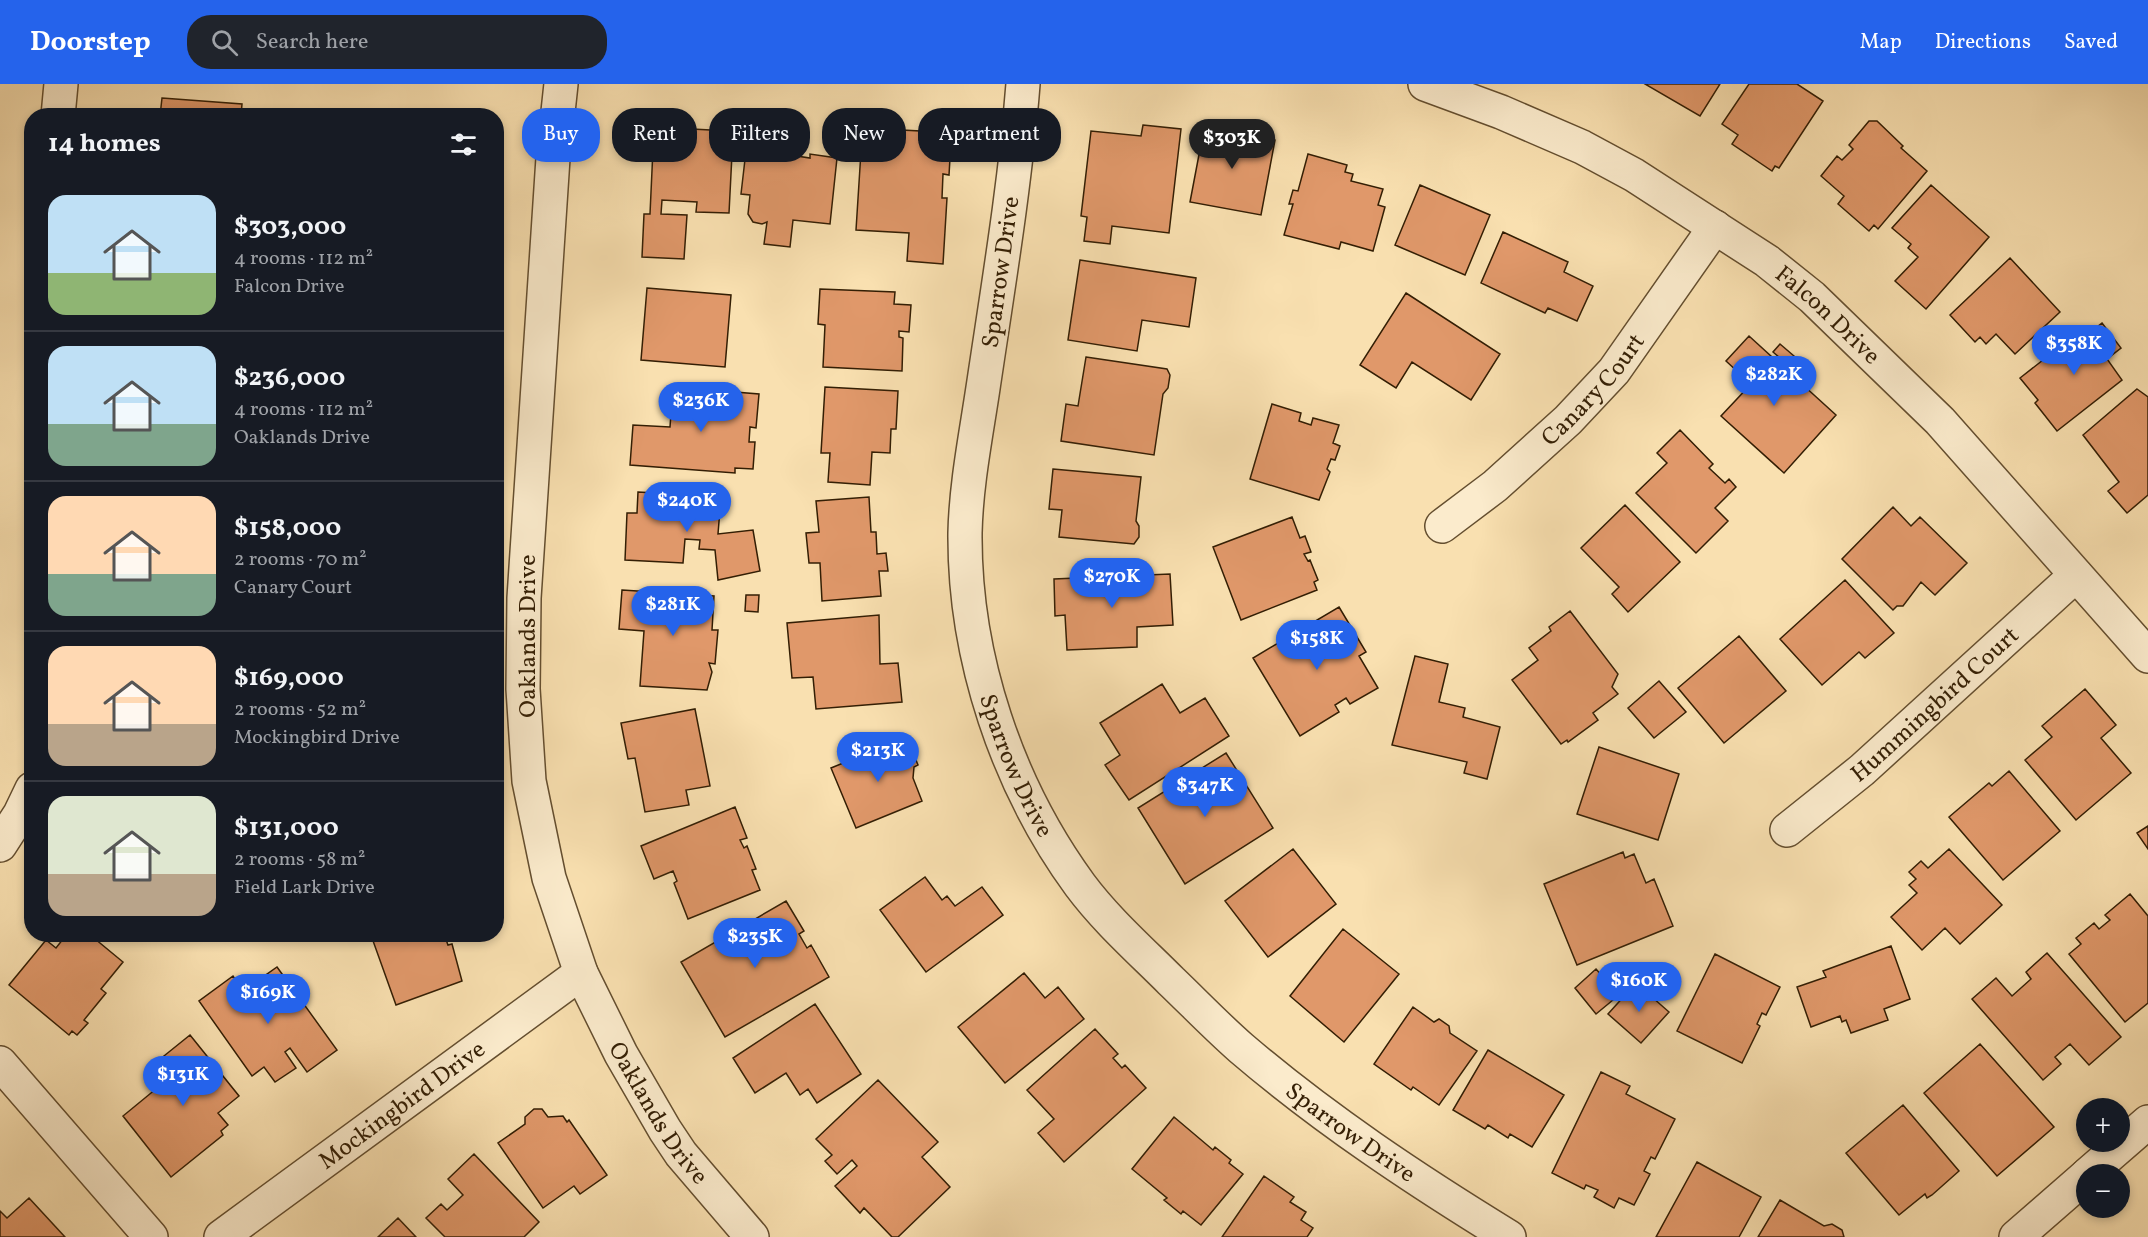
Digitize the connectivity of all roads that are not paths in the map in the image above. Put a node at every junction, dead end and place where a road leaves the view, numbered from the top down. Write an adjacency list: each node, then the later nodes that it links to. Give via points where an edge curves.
1 (61, 84): 5 (street)
2 (561, 84): 13 (street, Oaklands Drive, via 524,598 523,689 529,781 549,878)
3 (1023, 84): 21 (street, Sparrow Drive, via 965,531 967,597 978,658 996,720 1019,778 1047,835 1081,887 1123,934 1239,1047 1315,1108)
4 (1425, 84): 6 (street, Falcon Drive, via 1582,147)
5 (59, 108)
6 (1715, 227): 7 (street, Canary Court, via 1614,371 1568,420 1495,486); 8 (street, Falcon Drive, via 1776,268 1855,336 1940,421)
7 (1442, 526)
8 (2076, 575): 9 (street, Falcon Drive); 11 (street, Hummingbird Court, via 1863,770)
9 (2148, 656)
10 (24, 806): 12 (street)
11 (1787, 830)
12 (0, 845)
13 (581, 973): 19 (street, Mockingbird Drive); 20 (street, Oaklands Drive, via 665,1130)
14 (0, 1063): 18 (street)
15 (2148, 1122): 16 (street)
16 (2100, 1164)
17 (2076, 1185): 22 (street)
18 (151, 1237)
19 (221, 1237)
20 (752, 1237)
21 (1509, 1237)
22 (2016, 1237)

